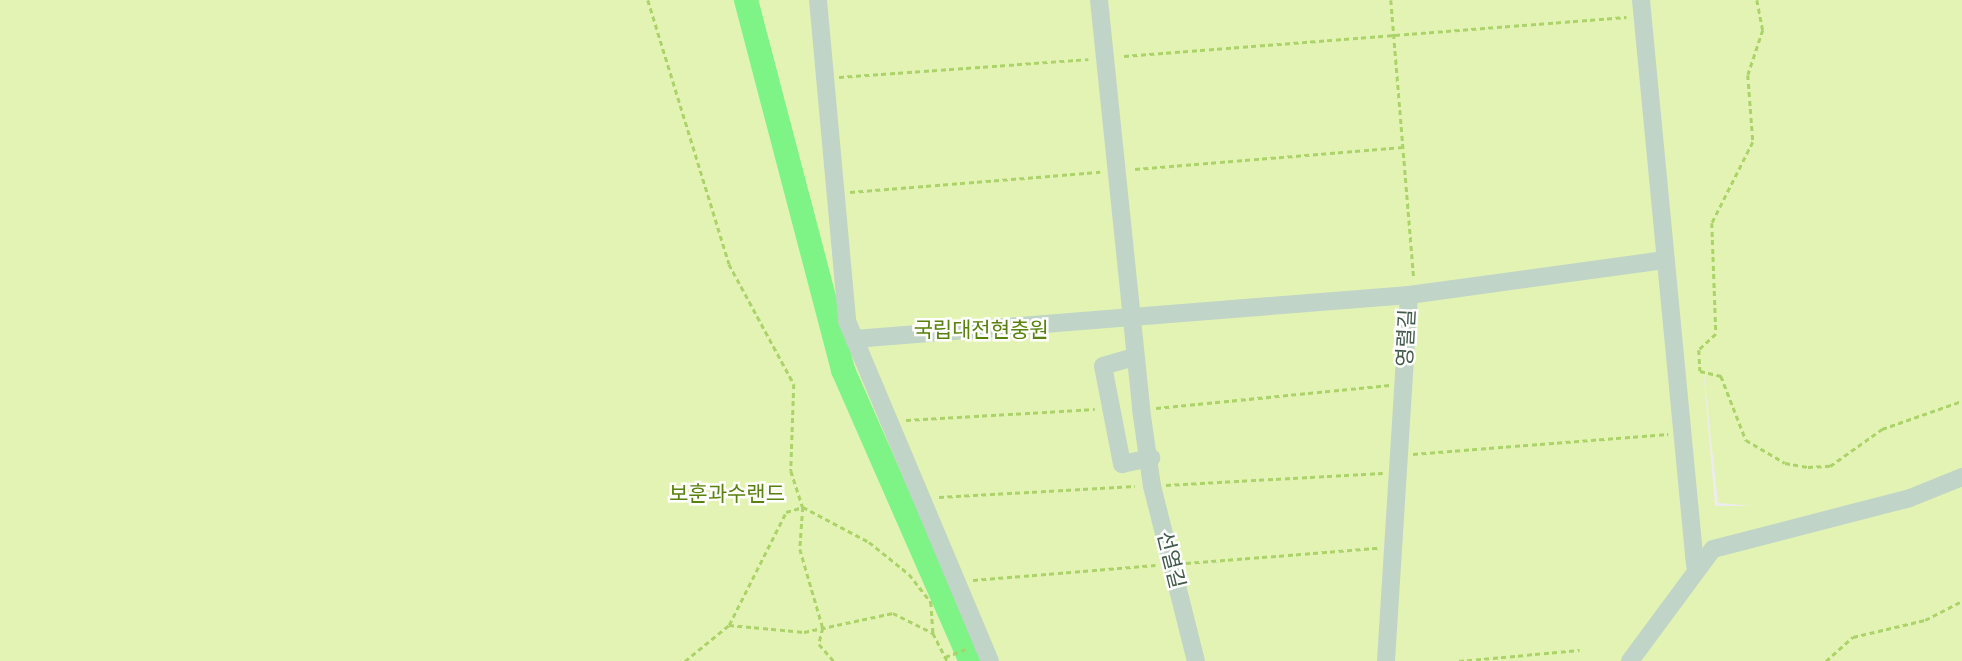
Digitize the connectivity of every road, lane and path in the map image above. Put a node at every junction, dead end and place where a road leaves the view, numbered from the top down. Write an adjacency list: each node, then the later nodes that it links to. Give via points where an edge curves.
1 (648, 0): 29 (path, via 729,264 794,384 791,471)
2 (818, 0): 10 (lane)
3 (1098, 0): 17 (lane)
4 (1391, 0): 7 (path)
5 (1757, 0): 21 (path, via 1763,30 1748,75 1753,142 1712,223 1716,334 1699,350 1700,371 1721,376 1746,440 1785,463 1808,467 1830,466 1882,429)
6 (1640, 8): 7 (path); 15 (lane)
7 (1394, 35): 8 (path); 11 (path)
8 (1124, 56)
9 (1088, 59): 10 (path)
10 (825, 78): 14 (lane)
11 (1403, 148): 12 (path); 16 (path)
12 (1135, 169)
13 (1100, 172): 14 (path)
14 (836, 193): 18 (lane)
15 (1663, 260): 16 (lane); 30 (lane)
16 (1411, 288): 17 (lane, 영렬길); 20 (lane, 영렬길)
17 (1128, 315): 18 (lane, 영렬길); 19 (lane)
18 (854, 339): 24 (lane)
19 (1134, 357): 22 (lane, via 1102,366); 23 (lane)
20 (1403, 384): 23 (path); 42 (lane, 영렬길)
21 (1962, 401)
22 (1113, 408): 24 (path); 27 (lane, via 1122,464)
23 (1141, 410): 27 (lane)
24 (888, 421): 40 (lane)
25 (1670, 434): 26 (path)
26 (1410, 454)
27 (1151, 458): 41 (lane, 선열길)
28 (1962, 477): 30 (lane, via 1910,498 1713,548)
29 (803, 506): 32 (path, via 786,512); 33 (path, via 800,550); 34 (path, via 869,542 909,574 931,602)
30 (1695, 565): 44 (lane)
31 (1962, 601): 45 (path, via 1925,620 1853,638)
32 (729, 625): 33 (path); 38 (path)
33 (823, 628): 34 (path, via 893,613); 39 (path, via 819,644)
34 (933, 633): 37 (path)
35 (972, 647): 37 (path)
36 (1579, 650): 43 (path)
37 (946, 659)
38 (685, 661)
39 (834, 661)
40 (990, 661)
41 (1196, 661)
42 (1386, 661)
43 (1459, 661)
44 (1630, 661)
45 (1826, 661)

